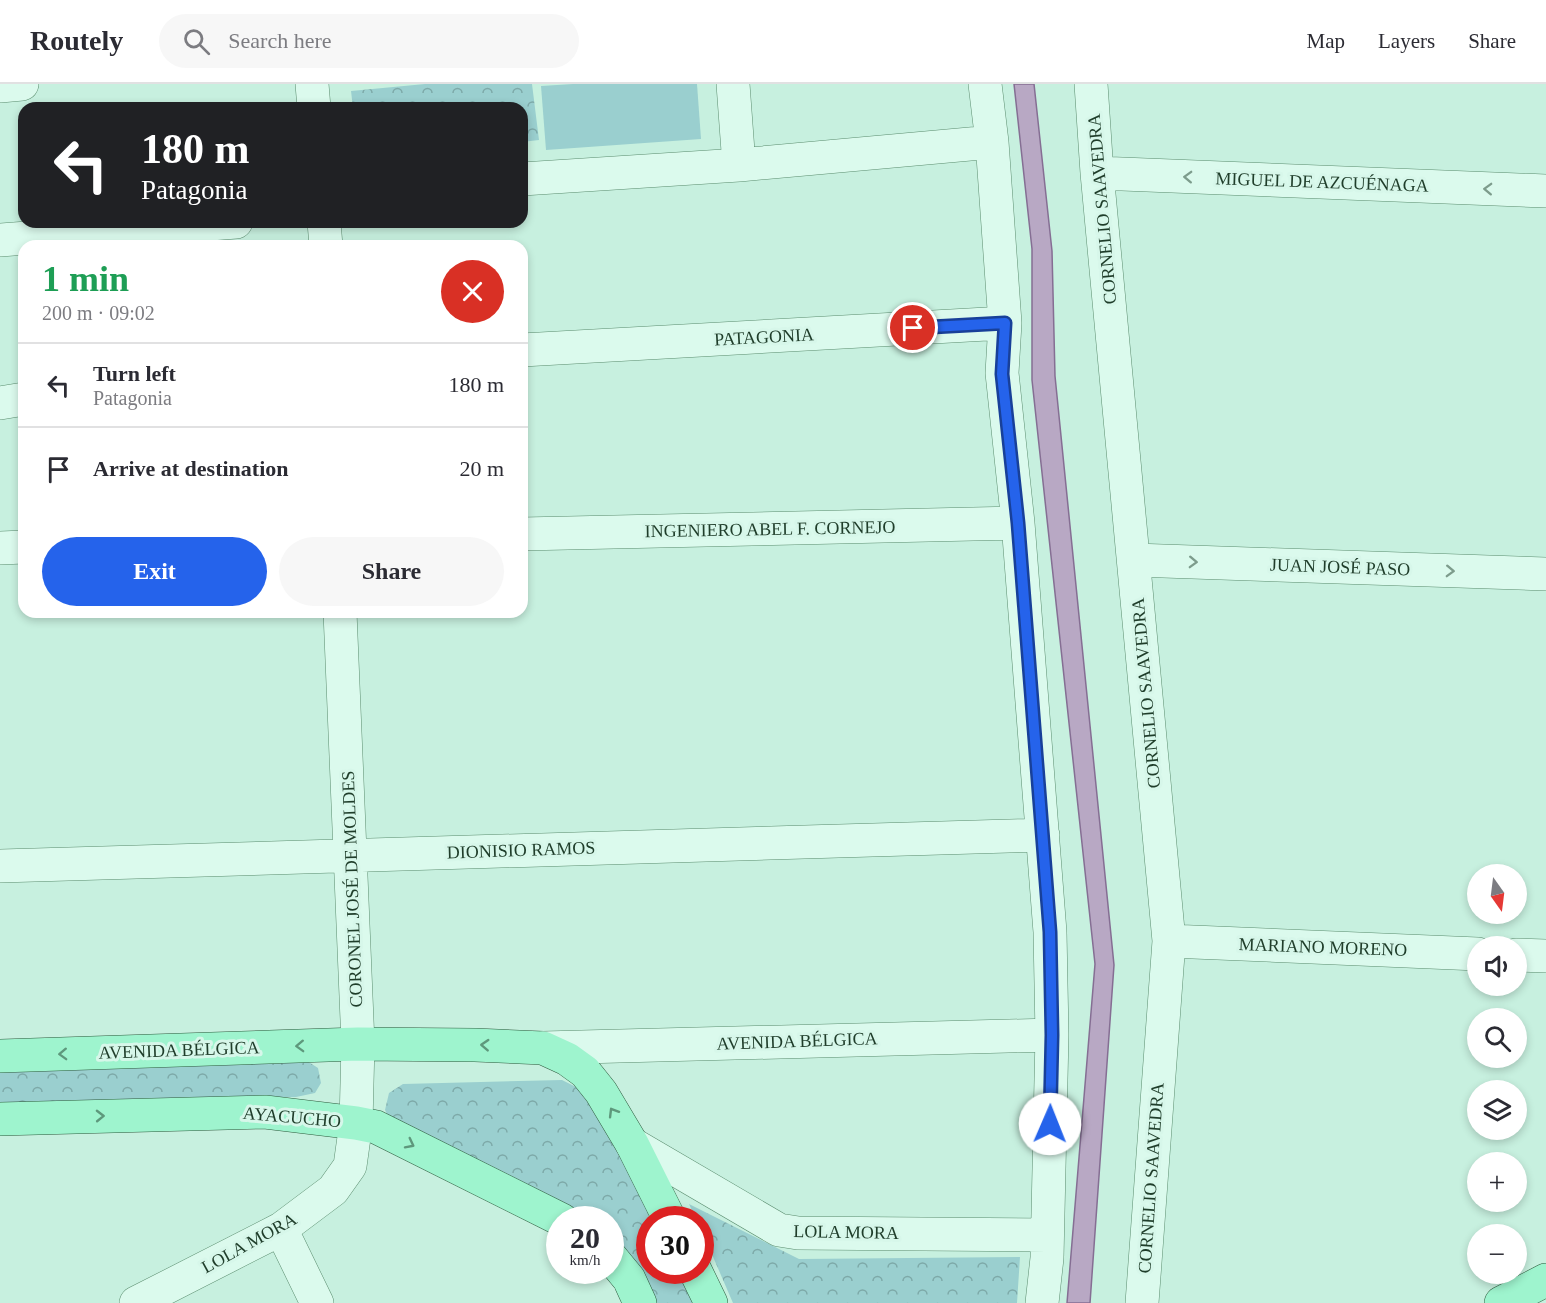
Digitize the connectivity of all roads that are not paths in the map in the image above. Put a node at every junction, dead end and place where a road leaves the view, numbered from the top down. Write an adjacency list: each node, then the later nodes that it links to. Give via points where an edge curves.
1 (22, 84): 6 (street)
2 (312, 84): 7 (street)
3 (733, 84): 9 (street)
4 (985, 84): 8 (street)
5 (1092, 84): 10 (street, CORNELIO SAAVEDRA)
6 (0, 86)
7 (314, 102)
8 (992, 142): 9 (street); 15 (street)
9 (739, 165): 11 (street)
10 (1097, 173): 12 (street, MIGUEL DE AZCUÉNAGA, one-way to 10); 23 (street, CORNELIO SAAVEDRA)
11 (528, 179)
12 (1546, 191)
13 (157, 228): 14 (street)
14 (0, 240)
15 (1005, 323): 16 (street, PATAGONIA); 19 (street, via 1002,374)
16 (528, 350)
17 (18, 400): 18 (street)
18 (0, 403)
19 (1018, 523): 20 (street, INGENIERO ABEL F. CORNEJO); 26 (street)
20 (528, 534)
21 (18, 547): 22 (street)
22 (0, 548)
23 (1134, 560): 24 (street, JUAN JOSÉ PASO, one-way to 24); 29 (street, CORNELIO SAAVEDRA)
24 (1546, 574)
25 (340, 618): 27 (street, CORONEL JOSÉ DE MOLDES)
26 (1043, 835): 27 (street, DIONISIO RAMOS); 33 (street)
27 (350, 854): 28 (street, DIONISIO RAMOS); 34 (street, CORONEL JOSÉ DE MOLDES)
28 (0, 866)
29 (1169, 941): 30 (street, MARIANO MORENO); 53 (street, CORNELIO SAAVEDRA)
30 (1467, 954)
31 (1527, 955): 32 (street)
32 (1546, 956)
33 (1052, 1035): 35 (street, AVENIDA BÉLGICA); 44 (street)
34 (358, 1044): 35 (main road, one-way to 34); 36 (main road, AVENIDA BÉLGICA, one-way to 36); 38 (street, CORONEL JOSÉ DE MOLDES)
35 (543, 1048): 39 (main road, one-way to 35, via 585,1072)
36 (0, 1056)
37 (0, 1119): 38 (main road, AYACUCHO, one-way to 38, via 265,1112)
38 (356, 1123): 40 (street, CORONEL JOSÉ DE MOLDES); 42 (main road, AYACUCHO, one-way to 42, via 376,1127)
39 (632, 1144): 41 (main road); 44 (street, LOLA MORA, via 779,1230)
40 (350, 1166): 43 (street, LOLA MORA, via 333,1190)
41 (662, 1206)
42 (546, 1210)
43 (281, 1229): 48 (street, LOLA MORA); 49 (street)
44 (1047, 1235): 52 (street)
45 (624, 1273): 50 (main road)
46 (1546, 1280): 54 (main road)
47 (702, 1284): 51 (main road)
48 (135, 1303)
49 (317, 1303)
50 (640, 1303)
51 (711, 1303)
52 (1042, 1303)
53 (1142, 1303)
54 (1501, 1303)

